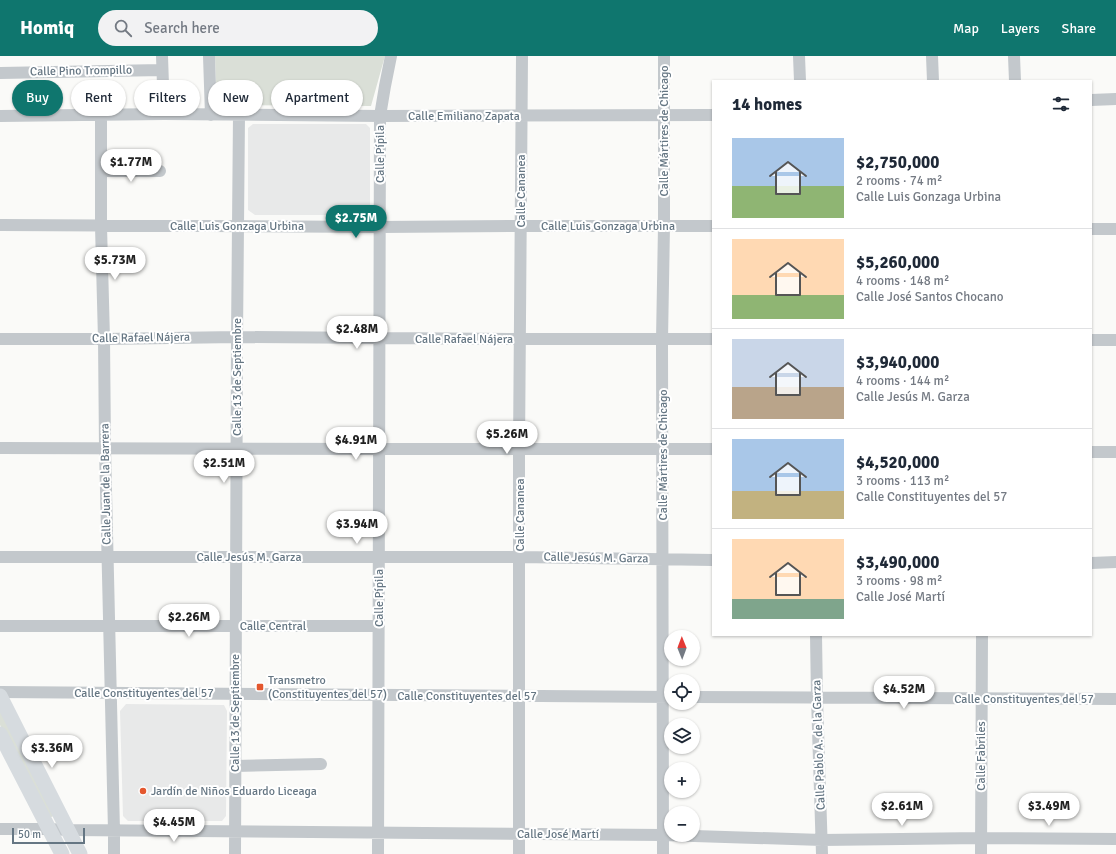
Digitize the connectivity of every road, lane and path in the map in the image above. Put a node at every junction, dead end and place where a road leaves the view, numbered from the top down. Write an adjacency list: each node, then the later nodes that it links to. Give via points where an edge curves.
1 (162, 56): 9 (street)
2 (209, 56): 12 (street)
3 (391, 56): 26 (street, Calle Pípila)
4 (522, 56): 20 (street, Calle Cananea)
5 (664, 56): 21 (street, Calle Mártires de Chicago)
6 (799, 56): 13 (street)
7 (932, 56): 14 (street)
8 (1014, 56): 15 (street)
9 (162, 70): 10 (street, Calle Pino Trompillo); 11 (street)
10 (0, 73)
11 (162, 80)
12 (210, 80)
13 (800, 80)
14 (933, 80)
15 (1015, 80)
16 (1116, 99): 17 (street)
17 (1092, 100)
18 (71, 115): 23 (street, Calle Emiliano Zapata)
19 (263, 115): 26 (street, Calle Emiliano Zapata)
20 (521, 115): 21 (street, Calle Emiliano Zapata); 26 (street, Calle Emiliano Zapata); 32 (street, Calle Cananea)
21 (664, 115): 22 (street, Calle Emiliano Zapata); 33 (street, Calle Mártires de Chicago)
22 (712, 115)
23 (0, 116)
24 (101, 116): 27 (street, Calle Juan de la Barrera)
25 (239, 116): 31 (street, Calle 13 de Septiembre)
26 (380, 116): 35 (street, Calle Pípila)
27 (101, 171): 28 (street); 30 (street, Calle Juan de la Barrera)
28 (160, 171)
29 (0, 225): 30 (street, Calle Luis Gonzaga Urbina)
30 (101, 226): 31 (street, Calle Luis Gonzaga Urbina); 41 (street, Calle Juan de la Barrera)
31 (238, 226): 35 (street, Calle Luis Gonzaga Urbina); 38 (street, Calle 13 de Septiembre)
32 (521, 226): 33 (street, Calle Luis Gonzaga Urbina); 35 (street, Calle Luis Gonzaga Urbina); 42 (street, Calle Cananea)
33 (664, 226): 34 (street, Calle Luis Gonzaga Urbina); 44 (street, Calle Mártires de Chicago)
34 (712, 226)
35 (380, 227): 39 (street, Calle Pípila)
36 (1092, 229): 37 (street)
37 (1116, 229)
38 (237, 337): 39 (street, Calle Rafael Nájera); 41 (street, Calle Rafael Nájera); 49 (street, Calle 13 de Septiembre)
39 (379, 338): 42 (street, Calle Rafael Nájera); 51 (street, Calle Pípila)
40 (0, 339): 41 (street, Calle Rafael Nájera)
41 (104, 339): 48 (street, Calle Juan de la Barrera)
42 (520, 339): 44 (street, Calle Rafael Nájera); 52 (street, Calle Cananea)
43 (712, 339): 44 (street, Calle Rafael Nájera)
44 (662, 340): 50 (street, Calle Mártires de Chicago)
45 (1092, 340): 46 (street)
46 (1116, 340)
47 (0, 448): 48 (street)
48 (105, 448): 49 (street); 57 (street, Calle Juan de la Barrera)
49 (236, 448): 51 (street); 60 (street, Calle 13 de Septiembre)
50 (662, 448): 52 (street); 53 (street); 61 (street, Calle Mártires de Chicago)
51 (379, 449): 52 (street); 58 (street, Calle Pípila)
52 (519, 449): 59 (street, Calle Cananea)
53 (712, 449)
54 (1092, 452): 55 (street)
55 (1116, 452)
56 (0, 557): 57 (street, Calle Jesús M. Garza)
57 (108, 557): 60 (street, Calle Jesús M. Garza); 65 (street, Calle Juan de la Barrera)
58 (379, 557): 59 (street, Calle Jesús M. Garza); 60 (street, Calle Jesús M. Garza); 68 (street, Calle Pípila)
59 (520, 557): 61 (street, Calle Jesús M. Garza); 77 (street, Calle Cananea)
60 (236, 558): 67 (street, Calle 13 de Septiembre)
61 (663, 560): 62 (street, Calle Jesús M. Garza); 71 (street, Calle Mártires de Chicago)
62 (712, 560)
63 (1116, 562): 64 (street)
64 (1092, 563)
65 (109, 625): 66 (street, Calle Central); 67 (street, Calle Central); 73 (street, Calle Juan de la Barrera)
66 (0, 626)
67 (236, 626): 68 (street, Calle Central); 74 (street, Calle 13 de Septiembre)
68 (378, 626): 75 (street, Calle Pípila)
69 (816, 636): 80 (street, Calle Pablo A. de la Garza)
70 (982, 636): 81 (street, Calle Fabriles)
71 (666, 674)
72 (0, 692): 73 (street, Calle Constituyentes del 57)
73 (111, 693): 74 (street, Calle Constituyentes del 57); 90 (street, Calle Juan de la Barrera)
74 (235, 694): 75 (street, Calle Constituyentes del 57); 86 (street, Calle 13 de Septiembre)
75 (378, 695): 77 (street, Calle Constituyentes del 57); 92 (street, Calle Pípila)
76 (0, 696): 89 (main road)
77 (520, 696): 78 (street, Calle Constituyentes del 57); 93 (street, Calle Cananea)
78 (664, 697)
79 (700, 697): 80 (street, Calle Constituyentes del 57)
80 (817, 698): 81 (street, Calle Constituyentes del 57); 97 (street, Calle Pablo A. de la Garza)
81 (981, 698): 82 (street, Calle Constituyentes del 57); 95 (street, Calle Fabriles)
82 (1116, 699)
83 (667, 710): 94 (street, Calle Mártires de Chicago)
84 (0, 734): 88 (main road)
85 (321, 764): 86 (street)
86 (235, 766): 91 (street, Calle 13 de Septiembre)
87 (0, 829): 88 (street, Calle José Martí)
88 (49, 829): 89 (street, Calle José Martí); 98 (main road)
89 (69, 830): 90 (street, Calle José Martí); 99 (main road)
90 (114, 831): 91 (street, Calle José Martí); 100 (street, Calle Juan de la Barrera)
91 (235, 831): 92 (street, Calle José Martí); 101 (street, Calle 13 de Septiembre)
92 (378, 832): 93 (street, Calle José Martí); 102 (street, Calle Pípila)
93 (519, 834): 94 (street, Calle José Martí); 103 (street, Calle Cananea)
94 (663, 835): 97 (street, Calle José Martí); 104 (street, Calle Mártires de Chicago)
95 (981, 838): 96 (street, Calle José Martí); 97 (street, Calle José Martí); 106 (street, Calle Fabriles)
96 (1116, 839)
97 (822, 840): 105 (street, Calle Pablo A. de la Garza)
98 (62, 854)
99 (80, 854)
100 (114, 854)
101 (235, 854)
102 (378, 854)
103 (519, 854)
104 (663, 854)
105 (822, 854)
106 (981, 854)

